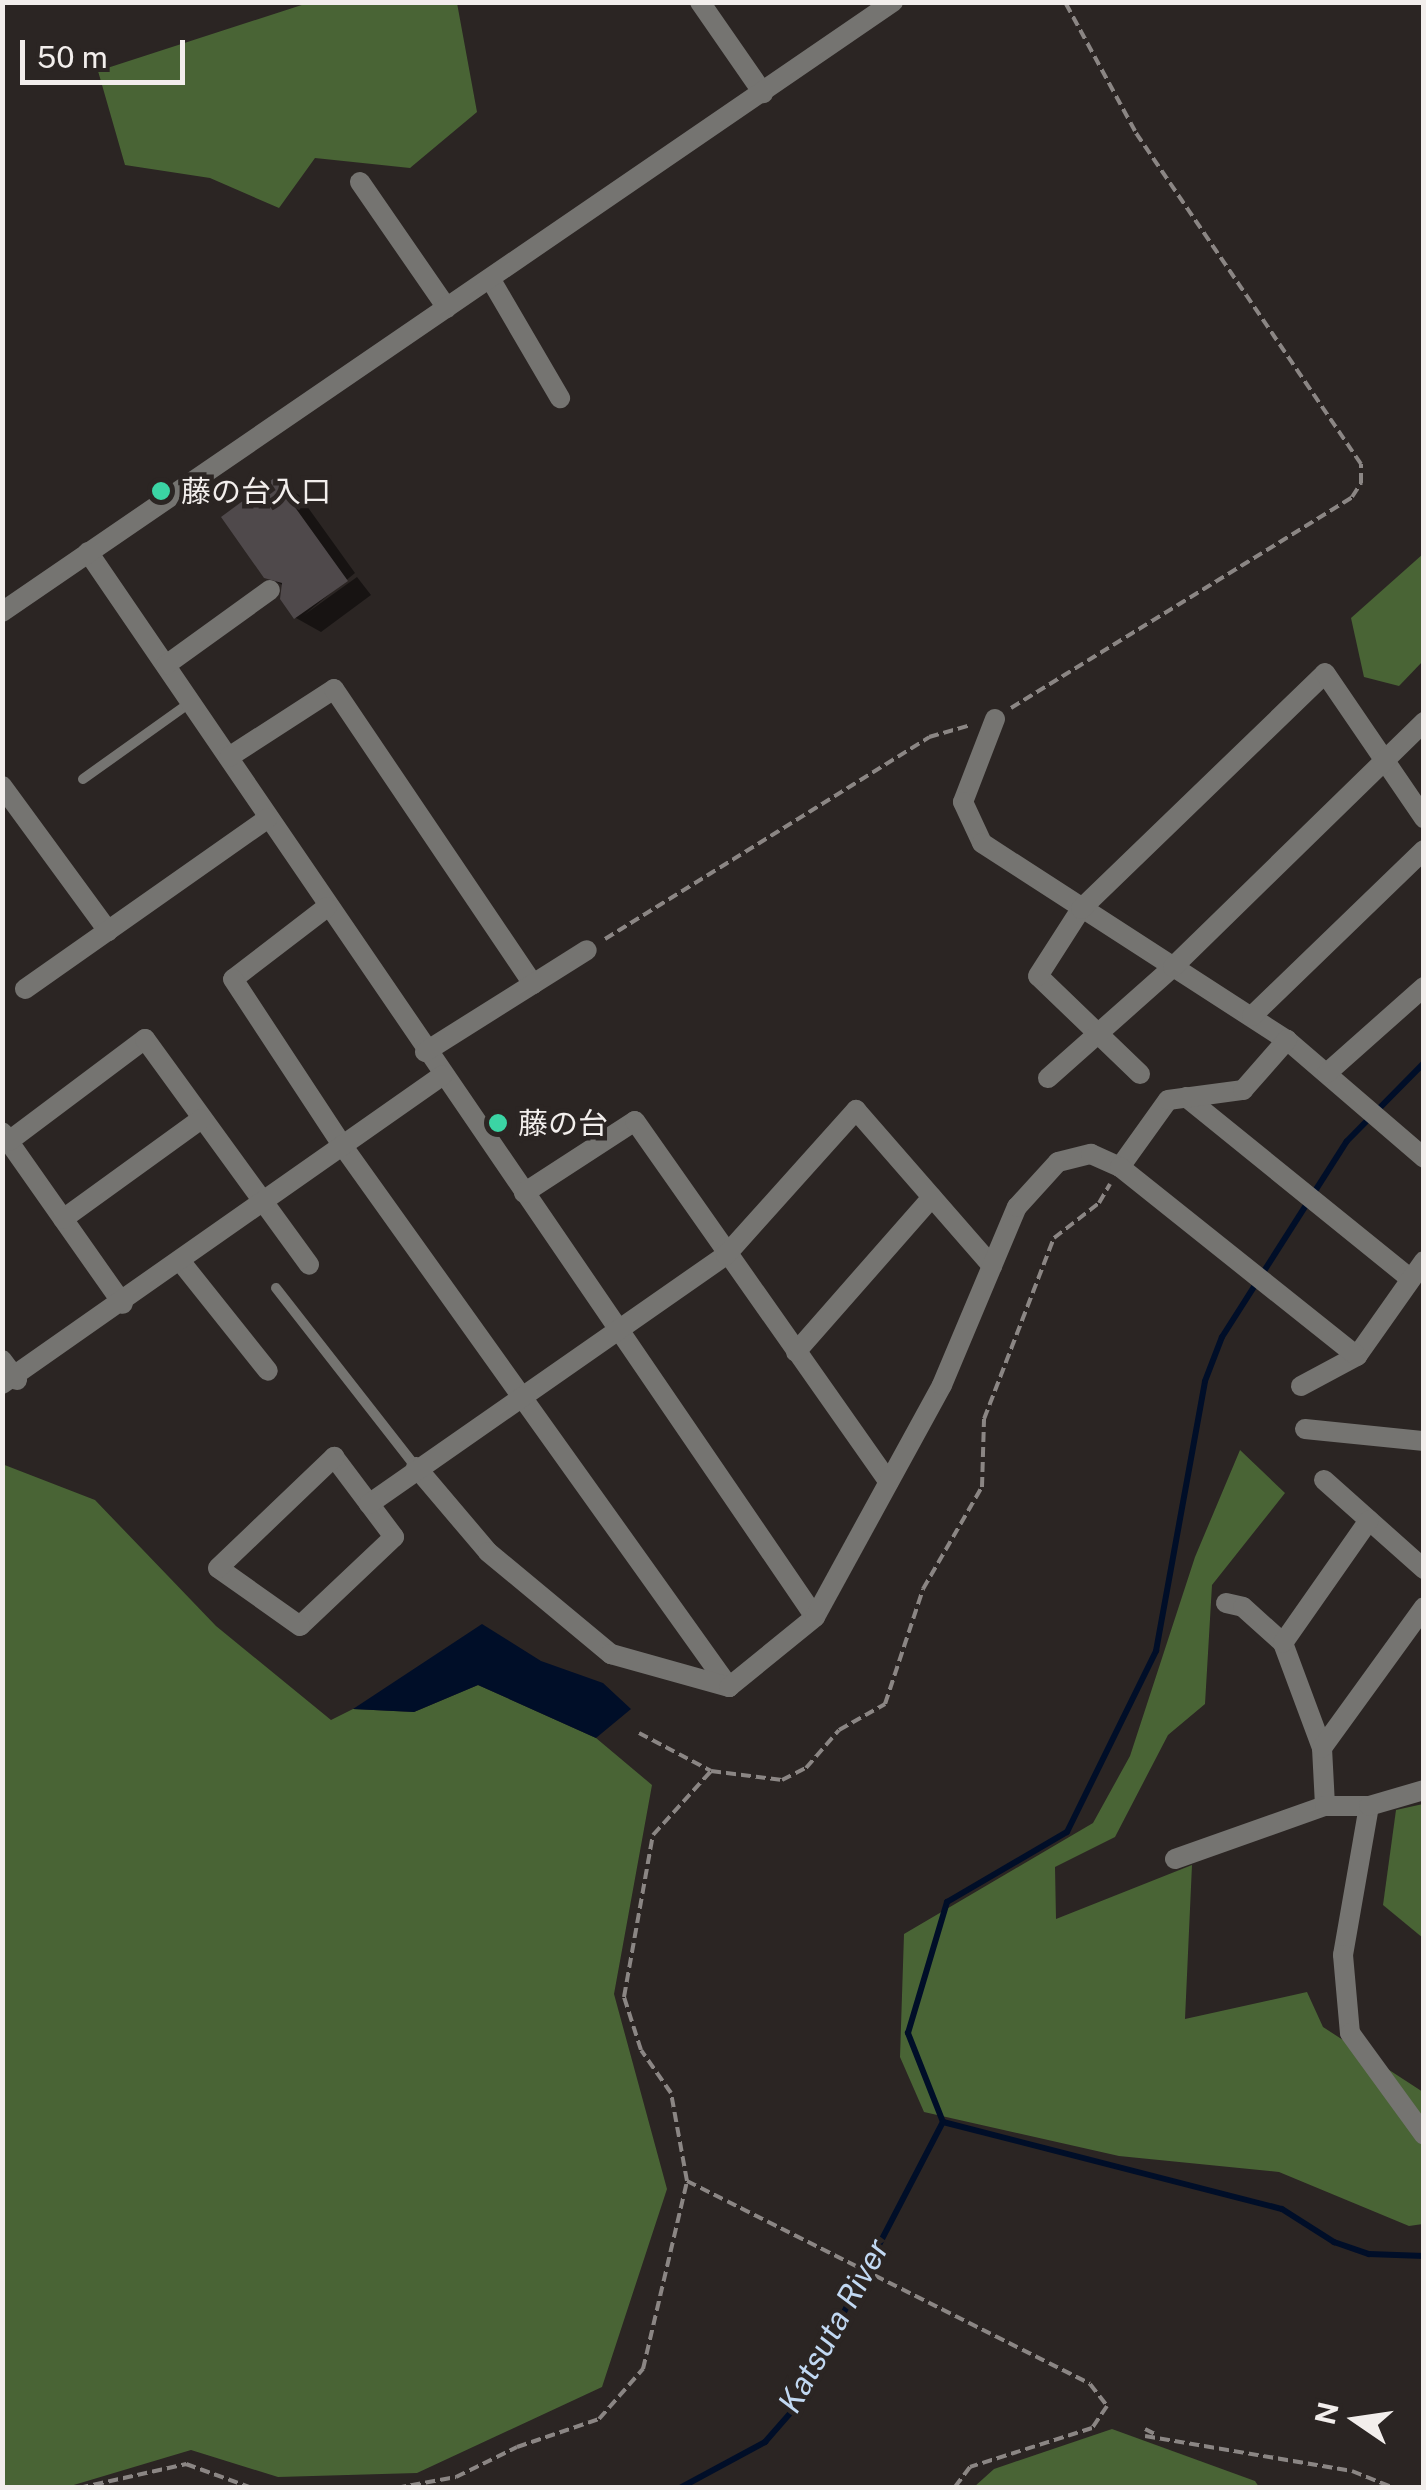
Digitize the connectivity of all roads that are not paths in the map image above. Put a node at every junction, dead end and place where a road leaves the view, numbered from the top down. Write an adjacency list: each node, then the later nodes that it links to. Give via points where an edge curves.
1 (700, 2): 3 (street)
2 (892, 2): 3 (street)
3 (763, 93): 5 (street)
4 (360, 182): 6 (street)
5 (491, 280): 6 (street); 7 (street)
6 (448, 308): 8 (street)
7 (560, 398)
8 (88, 552): 10 (street); 11 (street)
9 (270, 590): 11 (street)
10 (2, 612)
11 (166, 666): 12 (street)
12 (191, 702): 16 (street); 17 (lane)
13 (995, 719): 23 (street, via 963,802 982,843)
14 (1424, 722): 15 (street)
15 (1384, 756): 20 (street); 23 (street, via 1324,673); 26 (street)
16 (229, 758): 19 (street); 27 (street, via 334,688)
17 (83, 779)
18 (2, 786): 24 (street)
19 (267, 818): 22 (street); 24 (street)
20 (1424, 818)
21 (1424, 850): 30 (street)
22 (327, 907): 33 (street); 41 (street, via 232,979)
23 (1080, 908): 26 (street); 31 (street, via 1038,976)
24 (108, 931): 29 (street)
25 (587, 950): 27 (street)
26 (1173, 967): 30 (street); 31 (street)
27 (533, 984): 33 (street)
28 (1424, 986): 34 (street)
29 (26, 990)
30 (1252, 1016): 32 (street)
31 (1099, 1035): 35 (street); 37 (street)
32 (1286, 1040): 34 (street); 38 (street, via 1243,1090)
33 (425, 1052): 36 (street)
34 (1327, 1073): 42 (street)
35 (1140, 1074)
36 (442, 1075): 41 (street); 44 (street)
37 (1048, 1078)
38 (1186, 1096): 43 (street, via 1168,1100); 52 (street)
39 (201, 1118): 40 (street, via 145,1040); 46 (street); 47 (street)
40 (6, 1136): 47 (street)
41 (342, 1145): 46 (street); 62 (street)
42 (1420, 1149)
43 (1120, 1167): 51 (street, via 1090,1154 1058,1162 1016,1207); 57 (street)
44 (524, 1194): 48 (street, via 635,1121); 55 (street)
45 (932, 1197): 48 (street, via 856,1110); 51 (street); 56 (street)
46 (260, 1202): 49 (street); 50 (street)
47 (63, 1218): 54 (street)
48 (726, 1255): 55 (street); 56 (street)
49 (181, 1262): 54 (street); 59 (street)
50 (309, 1265)
51 (992, 1266): 67 (street, via 942,1385)
52 (1417, 1270): 57 (street)
53 (276, 1288): 65 (lane)
54 (123, 1304): 60 (street)
55 (617, 1329): 62 (street); 73 (street)
56 (796, 1352): 67 (street)
57 (1357, 1356): 61 (street)
58 (2, 1360): 60 (street)
59 (268, 1371)
60 (10, 1382)
61 (1302, 1386)
62 (522, 1394): 65 (street); 75 (street)
63 (1306, 1428): 64 (street)
64 (1424, 1441)
65 (416, 1467): 68 (street); 75 (street, via 488,1552 610,1654)
66 (1324, 1480): 69 (street)
67 (889, 1482): 73 (street)
68 (369, 1504): 68 (street, via 334,1458 218,1568 300,1626 394,1538)
69 (1369, 1520): 70 (street); 74 (street)
70 (1424, 1568)
71 (1226, 1603): 74 (street, via 1243,1607)
72 (1424, 1607): 76 (street)
73 (815, 1617): 75 (street)
74 (1283, 1643): 76 (street)
75 (729, 1687)
76 (1322, 1748): 78 (street)
77 (1424, 1790): 79 (street)
78 (1324, 1806): 79 (street); 80 (street)
79 (1370, 1806): 81 (street, via 1343,1955 1350,2033)
80 (1175, 1858)
81 (1424, 2135)

